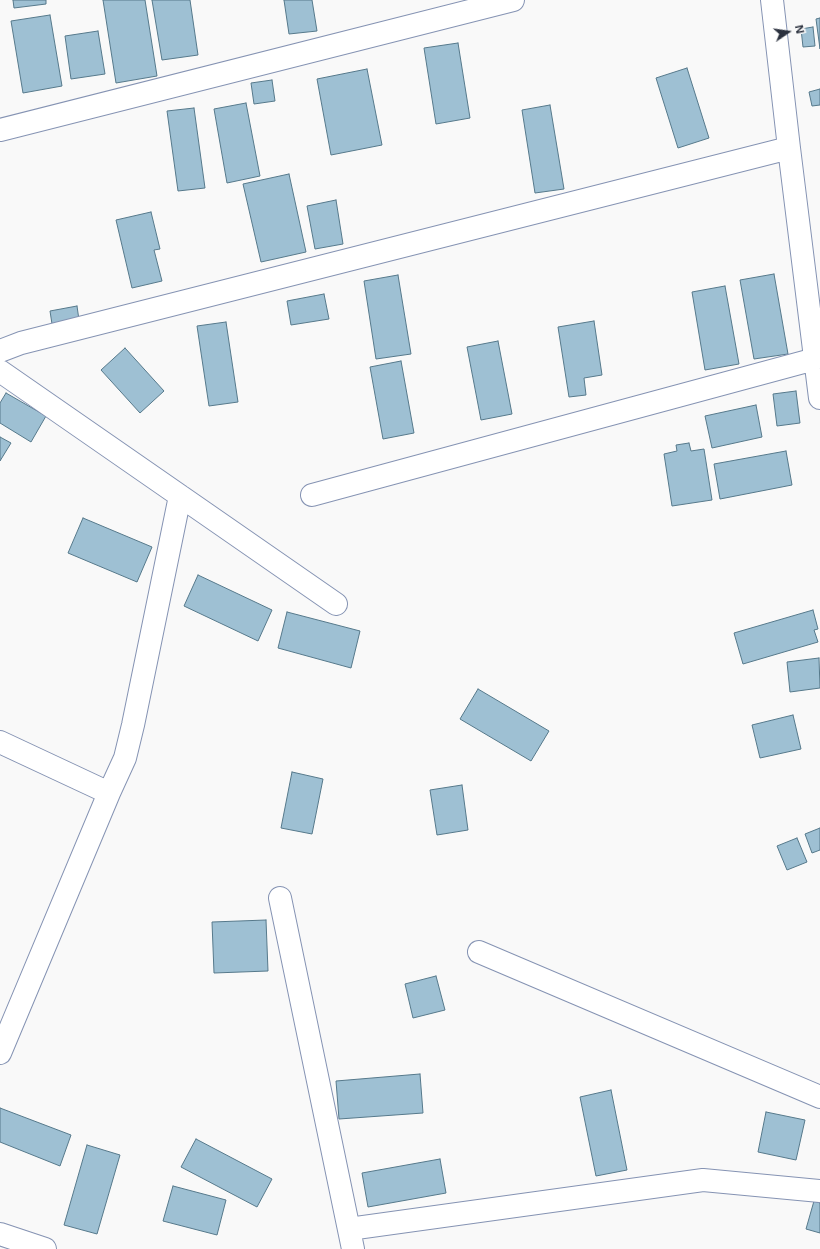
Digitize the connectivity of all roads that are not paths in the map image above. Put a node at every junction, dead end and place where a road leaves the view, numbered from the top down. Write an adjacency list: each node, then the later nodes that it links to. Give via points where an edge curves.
1 (513, 0): 3 (street)
2 (772, 0): 4 (street)
3 (0, 130)
4 (788, 148): 5 (street, via 21,343); 6 (street)
5 (0, 351)
6 (816, 359): 8 (street); 9 (street)
7 (0, 371): 10 (street)
8 (820, 398)
9 (312, 495)
10 (180, 496): 11 (street); 13 (street, via 133,725 125,758)
11 (336, 604)
12 (0, 742): 13 (street)
13 (109, 793): 16 (street)
14 (280, 898): 20 (street)
15 (479, 952): 17 (street)
16 (0, 1053)
17 (820, 1097)
18 (820, 1191): 20 (street, via 703,1180)
19 (0, 1234): 21 (street)
20 (351, 1239)
21 (45, 1249)

